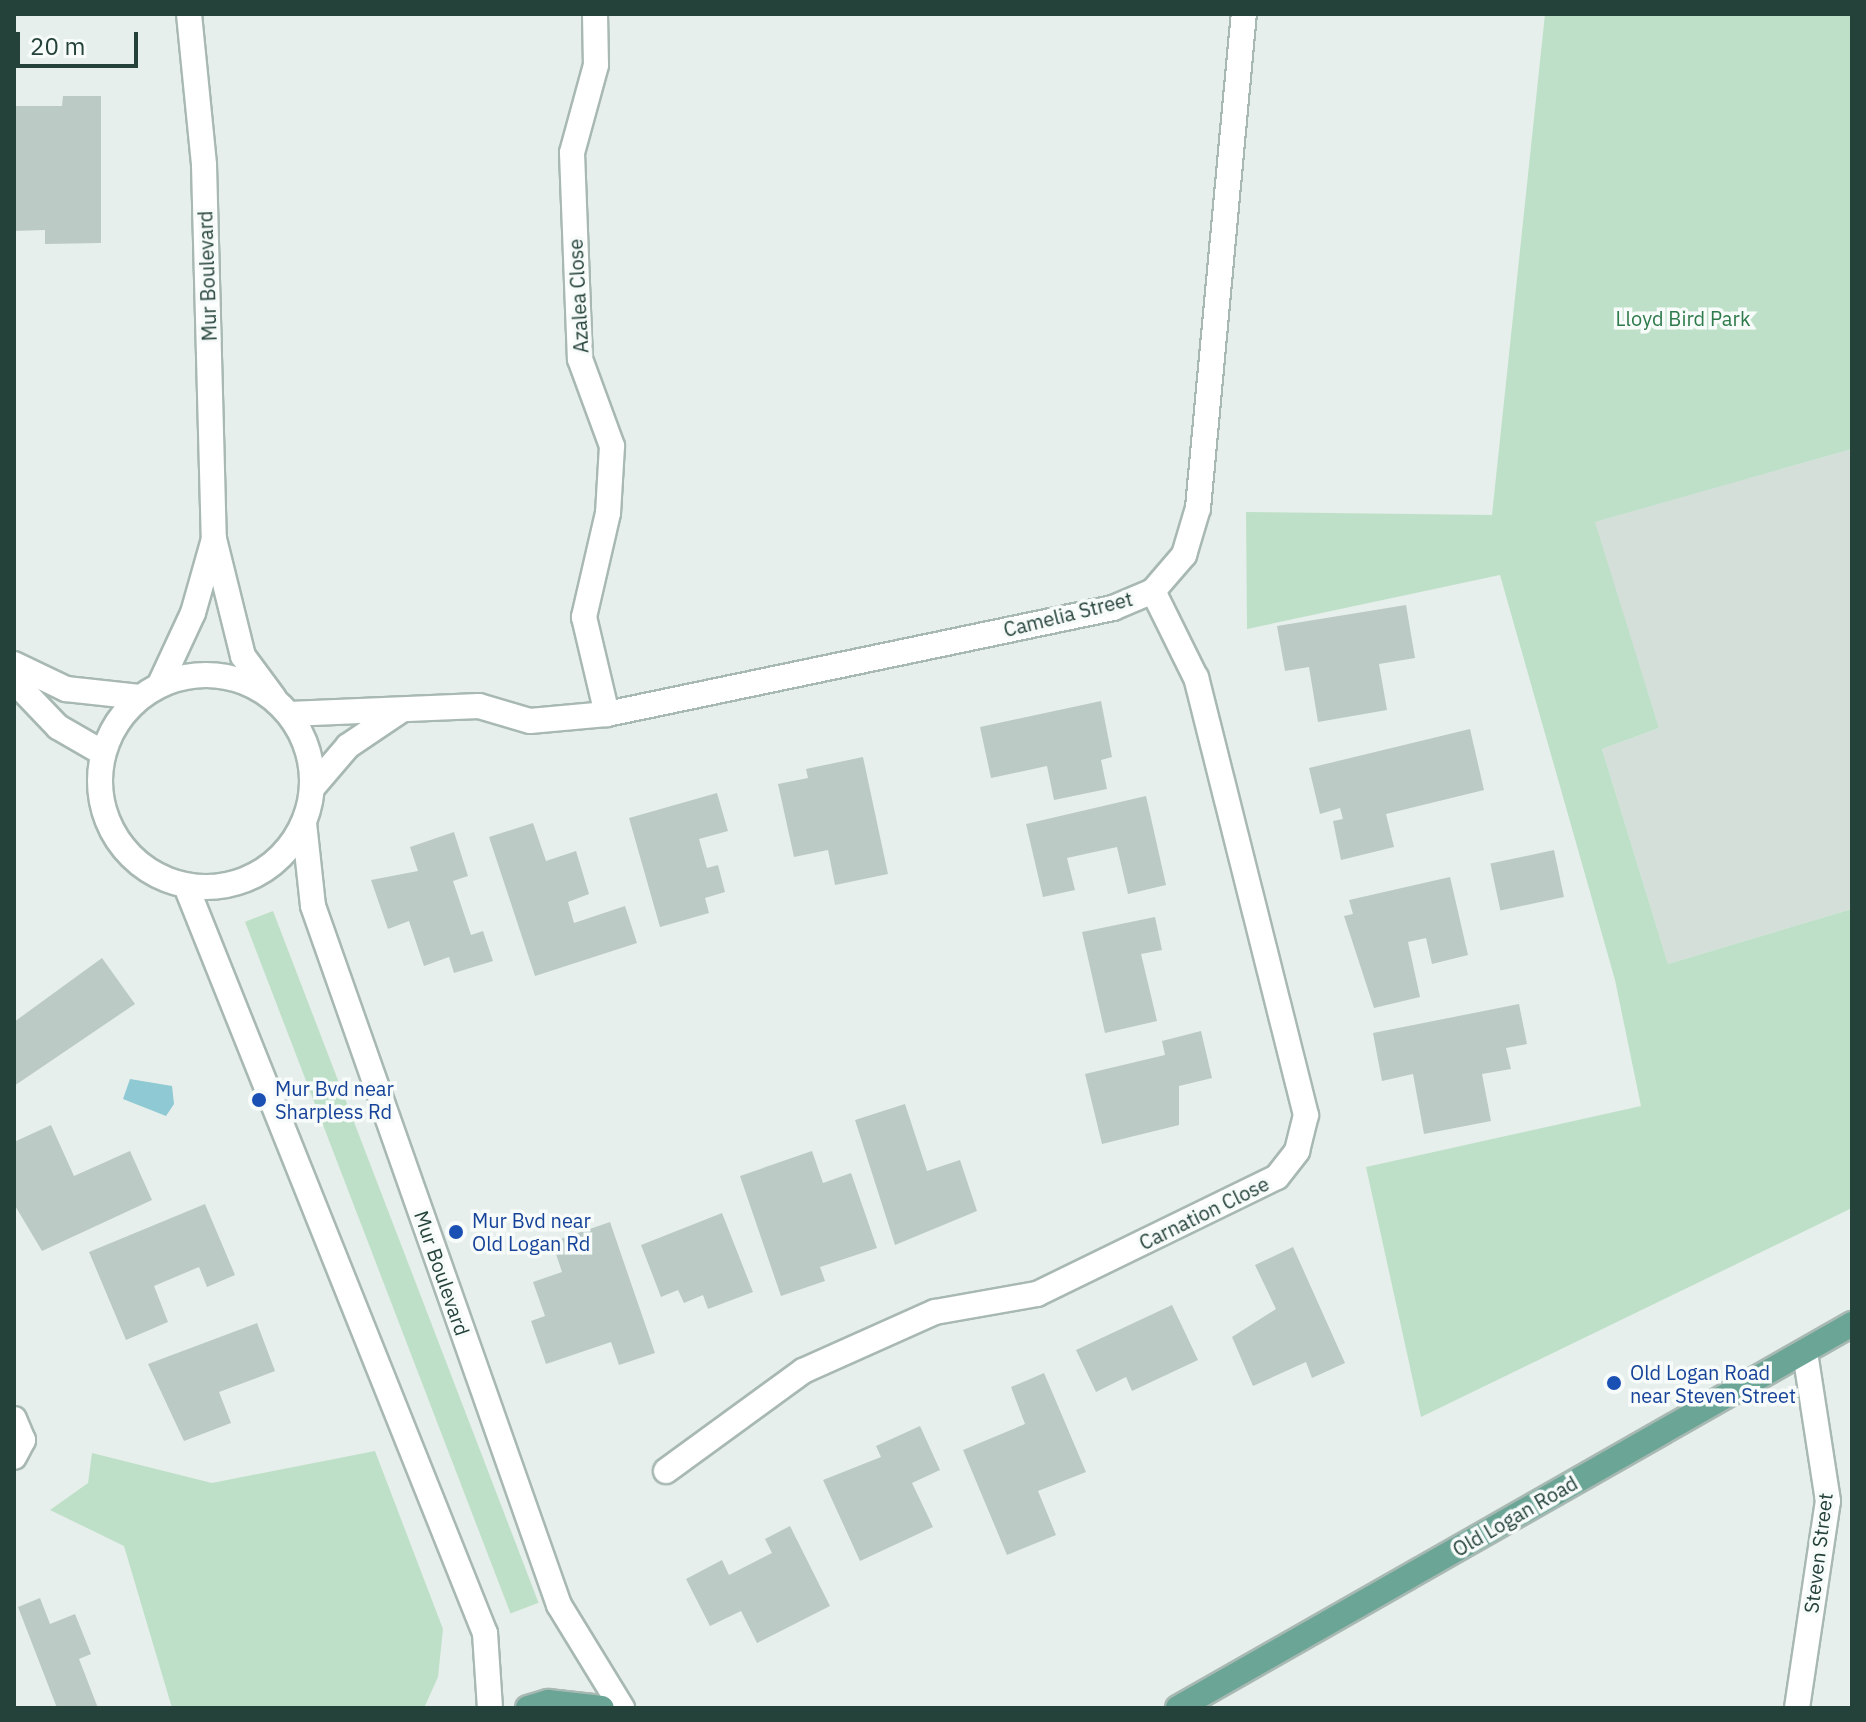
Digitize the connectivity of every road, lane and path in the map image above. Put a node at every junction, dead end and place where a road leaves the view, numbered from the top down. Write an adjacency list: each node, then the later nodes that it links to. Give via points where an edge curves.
1 (189, 14): 4 (street, Mur Boulevard, via 204,165)
2 (595, 14): 11 (street, Azalea Close, via 596,65 572,153 580,359 612,446 608,513 584,617)
3 (1244, 14): 5 (street, Camelia Street, via 1198,508 1184,555)
4 (214, 539): 8 (street, Mur Boulevard, via 193,613); 9 (street, Mur Boulevard, via 243,656)
5 (1153, 591): 11 (street, Camelia Street, via 1113,608); 18 (street, Carnation Close, via 1180,632 1196,678 1306,1115 1297,1151 1277,1177 1037,1294 935,1312 803,1371)
6 (14, 664): 8 (street, via 66,689)
7 (14, 681): 12 (street, via 58,727)
8 (150, 690): 9 (street, via 219,674); 12 (street)
9 (282, 706): 10 (street, Camelia Street); 13 (street, via 303,736)
10 (400, 711): 11 (street, Camelia Street, via 479,706 530,721); 13 (street, via 348,746)
11 (607, 714)
12 (103, 753): 15 (street, via 100,784 118,841 138,864)
13 (313, 787): 14 (street)
14 (304, 823): 15 (street, via 260,874 228,886); 22 (street, Mur Boulevard, via 313,906 559,1605)
15 (186, 886): 19 (street, via 485,1633)
16 (1852, 1324): 17 (main road, Old Logan Road)
17 (1805, 1352): 23 (main road, Old Logan Road); 24 (street, Steven Street, via 1828,1501)
18 (666, 1471)
19 (490, 1708)
20 (528, 1708): 21 (main road, via 548,1702)
21 (602, 1708)
22 (622, 1708)
23 (1178, 1708)
24 (1797, 1708)

